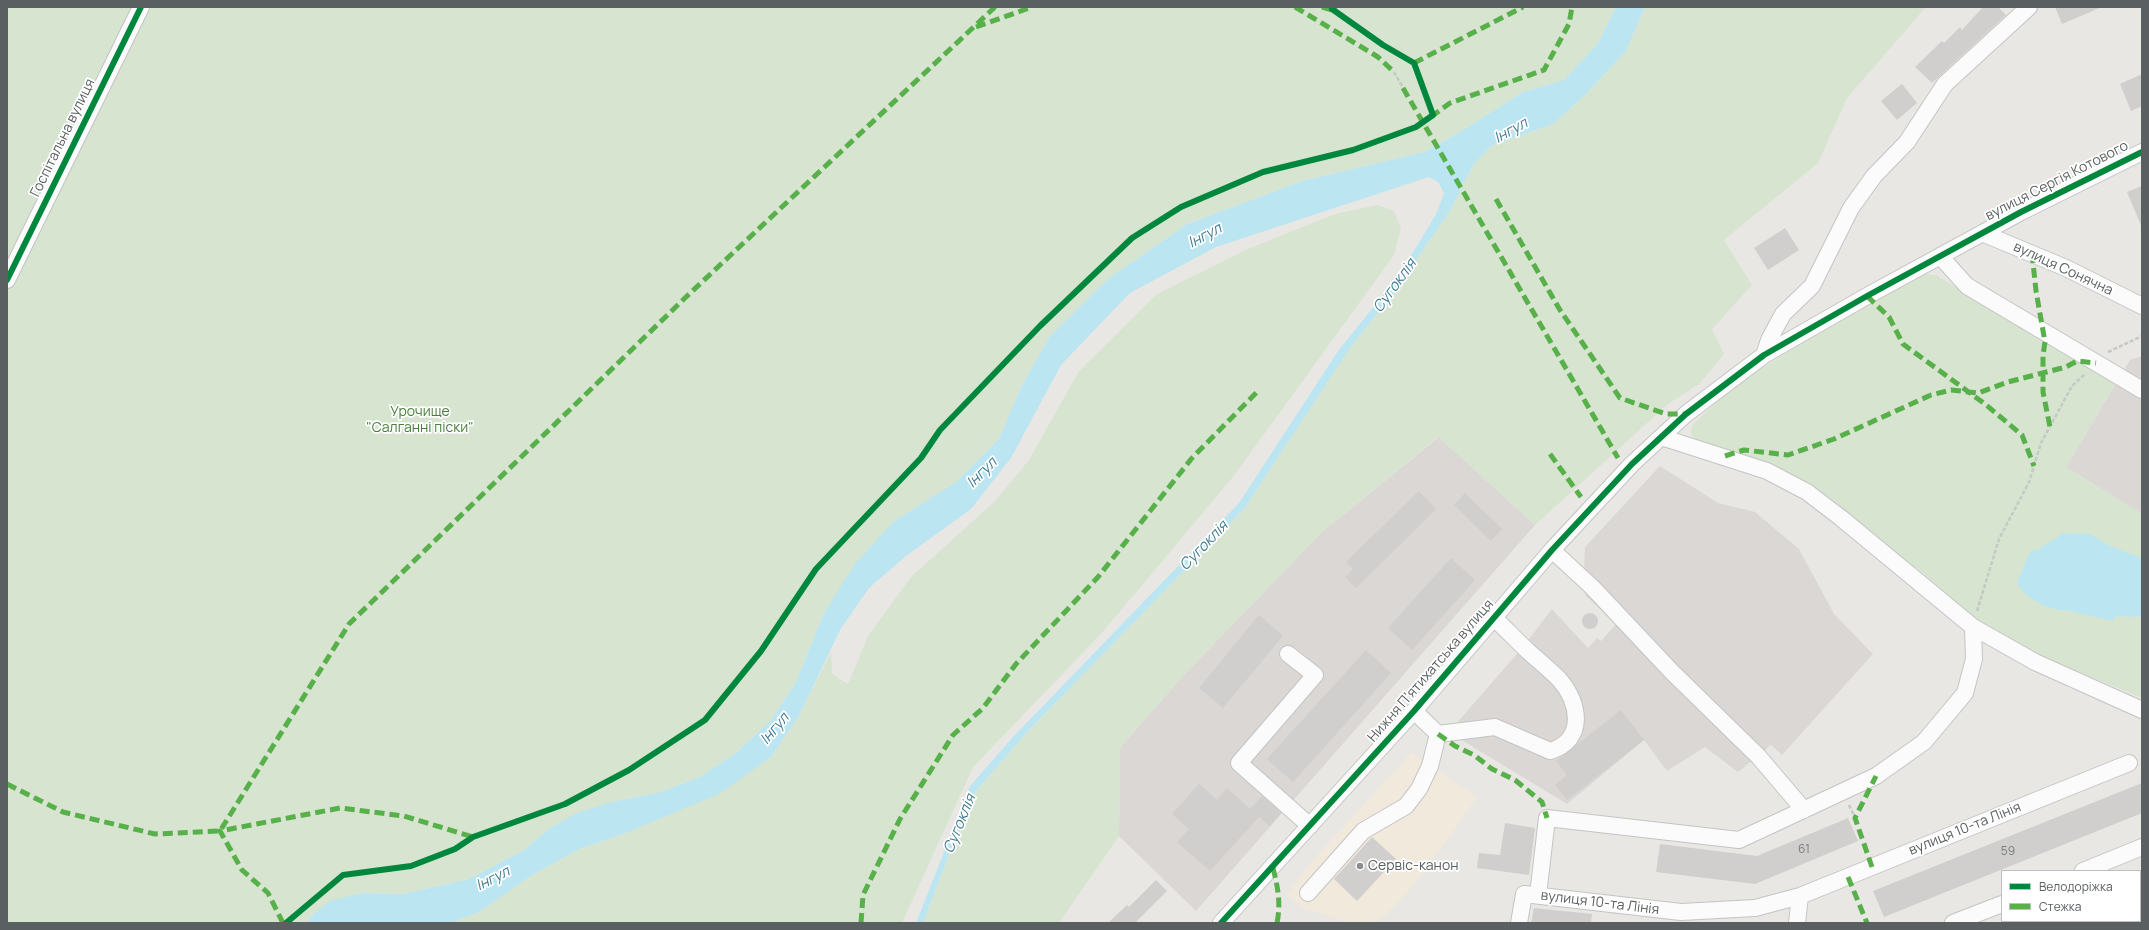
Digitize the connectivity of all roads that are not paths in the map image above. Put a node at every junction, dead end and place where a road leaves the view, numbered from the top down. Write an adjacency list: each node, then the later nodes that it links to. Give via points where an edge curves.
1 (141, 7): 6 (street, Госпітальна вулиця)
2 (2028, 7): 8 (street, via 1945,84 1907,142 1874,176 1851,208 1812,286 1783,314)
3 (2142, 152): 4 (street, вулиця Сергія Котового)
4 (1982, 233): 5 (street, вулиця Сергія Котового); 7 (street, вулиця Сонячна, via 2066,268)
5 (1940, 256): 8 (street, вулиця Сергія Котового); 9 (street, via 1967,286)
6 (7, 280)
7 (2142, 306)
8 (1764, 355): 10 (street, Нижня Пʼятихатська вулиця, via 1686,414)
9 (2142, 390)
10 (1661, 437): 11 (street, Нижня Пʼятихатська вулиця, via 1632,464); 13 (street, via 1767,470 1807,492)
11 (1552, 550): 12 (street, Нижня Пʼятихатська вулиця); 19 (street, via 1592,587 1672,672 1758,756)
12 (1494, 618): 16 (street, Нижня Пʼятихатська вулиця); 17 (street, via 1559,680 1573,702 1575,726 1572,738 1560,748 1550,751 1495,727)
13 (1973, 627): 15 (street, via 2035,662); 19 (street, via 1974,659 1965,693 1924,742 1876,776)
14 (1288, 654): 20 (street, via 1315,675 1239,763)
15 (2142, 710)
16 (1414, 711): 17 (street); 20 (street, Нижня Пʼятихатська вулиця)
17 (1438, 734): 23 (street, via 1430,766 1419,789 1406,806 1363,831)
18 (2129, 763): 25 (street, вулиця 10-та Лінія)
19 (1804, 810): 24 (street, via 1739,840 1547,818)
20 (1310, 826): 28 (street, Нижня Пʼятихатська вулиця)
21 (2142, 847): 22 (street)
22 (2085, 870)
23 (1308, 893)
24 (1538, 896): 27 (street, вулиця 10-та Лінія); 29 (street, вулиця 10-та Лінія, via 1524,894)
25 (1800, 896): 27 (street, вулиця 10-та Лінія, via 1755,908 1681,912); 30 (street)
26 (2001, 904): 31 (street)
27 (1670, 917)
28 (1222, 923)
29 (1519, 923)
30 (1797, 923)
31 (1953, 923)

